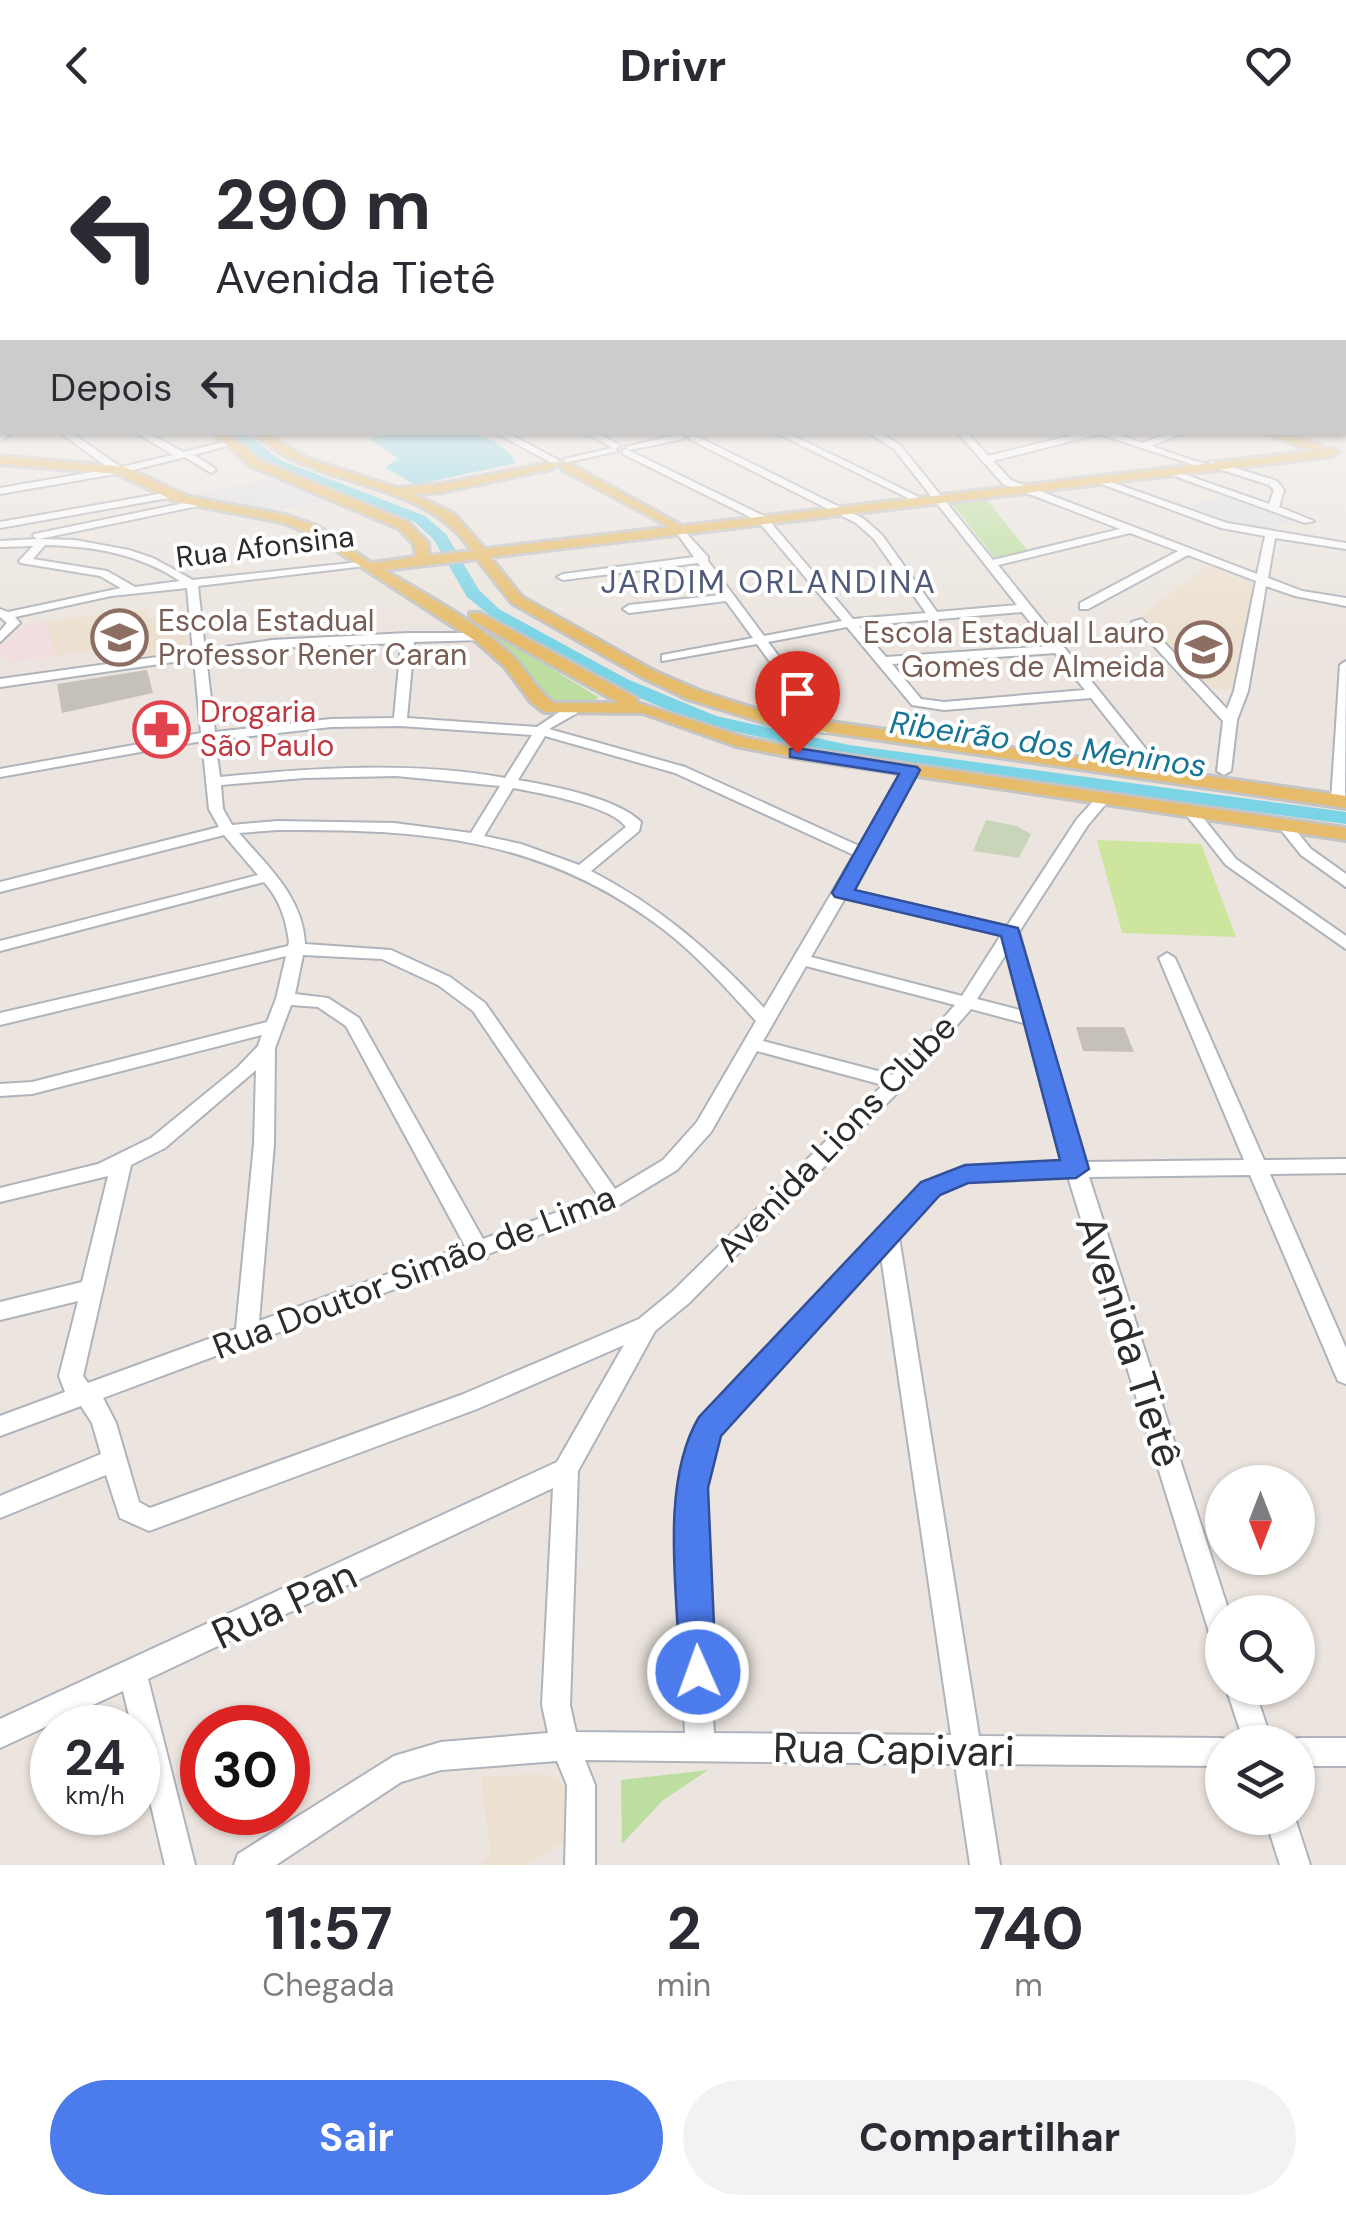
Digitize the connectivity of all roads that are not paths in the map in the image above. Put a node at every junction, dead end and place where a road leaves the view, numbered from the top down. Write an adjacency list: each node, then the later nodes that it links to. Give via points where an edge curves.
1 (89, 475): 20 (street)
2 (129, 475): 23 (main road)
3 (282, 475): 31 (main road)
4 (342, 475): 26 (main road)
5 (355, 475): 19 (main road, via 394,489)
6 (503, 475): 19 (main road)
7 (582, 475): 33 (main road)
8 (677, 475): 29 (street)
9 (776, 475): 27 (street)
10 (867, 475): 21 (street)
11 (921, 475): 22 (street)
12 (1004, 475): 18 (street)
13 (1110, 475): 18 (main road, Rua Afonsina)
14 (1124, 475): 17 (main road, Rua Afonsina)
15 (1177, 475): 28 (street)
16 (1244, 475): 28 (street, via 1274,483 1279,490)
17 (1093, 479): 18 (main road, Rua Afonsina); 35 (street)
18 (1017, 486): 22 (main road, Rua Afonsina); 34 (street)
19 (440, 488): 26 (main road, via 423,495)
20 (0, 490)
21 (898, 490): 22 (street); 24 (street)
22 (935, 492): 24 (main road, Rua Afonsina); 27 (main road, Rua Afonsina); 45 (street)
23 (170, 495): 25 (main road); 32 (street)
24 (914, 497): 27 (main road, Rua Afonsina)
25 (199, 503): 36 (street); 43 (main road, via 285,519)
26 (429, 506): 40 (main road, via 457,524)
27 (840, 508): 29 (main road, Rua Afonsina); 57 (street, via 878,537)
28 (1273, 508): 30 (street)
29 (759, 517): 33 (main road, Rua Afonsina); 58 (street)
30 (1309, 521)
31 (403, 525): 42 (main road); 43 (main road)
32 (0, 526)
33 (679, 527): 40 (main road, Rua Afonsina); 44 (street)
34 (1130, 530): 41 (street); 45 (street)
35 (1270, 536): 39 (street); 48 (street)
36 (19, 543): 37 (street); 38 (street)
37 (40, 543): 49 (street, via 134,555); 50 (street, via 25,561 88,570)
38 (0, 544)
39 (1346, 546)
40 (472, 552): 42 (main road, Rua Afonsina); 82 (main road, via 518,600 648,674 729,708)
41 (1185, 552): 48 (street); 53 (street)
42 (429, 557): 43 (main road, Rua Afonsina); 47 (main road, via 410,569)
43 (384, 558): 47 (main road); 49 (street, Rua Afonsina); 60 (main road)
44 (704, 559): 46 (street); 51 (street)
45 (990, 564): 54 (street)
46 (562, 577)
47 (412, 578): 70 (main road)
48 (1260, 580): 52 (street); 72 (street)
49 (192, 584): 50 (street, Rua Afonsina); 65 (street)
50 (132, 590): 56 (street, Rua Afonsina)
51 (730, 596): 55 (street); 63 (street)
52 (1346, 602)
53 (1084, 606)
54 (1023, 608): 57 (street); 64 (street)
55 (629, 610)
56 (4, 613): 62 (street, via 13,628)
57 (934, 614): 58 (street)
58 (849, 622): 63 (street); 67 (street)
59 (1138, 622): 71 (street)
60 (482, 636): 61 (street); 74 (main road, via 522,674)
61 (408, 637): 65 (street); 80 (street)
62 (0, 638)
63 (760, 638): 66 (street); 82 (street)
64 (1056, 649): 67 (street); 73 (street)
65 (202, 651): 69 (street); 83 (street)
66 (666, 658)
67 (882, 662): 73 (street, via 927,706)
68 (1346, 665): 75 (street)
69 (0, 683)
70 (596, 686): 76 (main road, via 604,696); 77 (main road)
71 (1199, 688): 72 (street); 79 (street)
72 (1241, 692): 79 (street)
73 (1090, 694): 84 (street)
74 (536, 700): 78 (main road); 81 (street)
75 (1344, 705): 91 (street)
76 (595, 706): 77 (main road); 78 (main road)
77 (646, 708): 85 (main road, via 742,742)
78 (572, 710): 81 (street)
79 (1230, 720): 86 (street)
80 (400, 722): 81 (street); 83 (street)
81 (543, 728): 89 (street); 97 (street, via 680,770)
82 (826, 729): 91 (main road)
83 (208, 736): 87 (street); 88 (street)
84 (1149, 762)
85 (910, 770): 90 (main road); 97 (street, Rua Doutor Simão de Lima)
86 (1224, 771)
87 (0, 773)
88 (212, 782): 89 (street, via 365,772); 94 (street)
89 (511, 782): 96 (street); 98 (street, via 634,822)
90 (1103, 798): 92 (main road); 103 (street, Avenida Lions Clube)
91 (1342, 802)
92 (1191, 812): 93 (main road); 104 (street, via 1231,862)
93 (1284, 825): 95 (main road); 100 (street)
94 (228, 830): 96 (street, via 371,824); 99 (street); 101 (street)
95 (1346, 834)
96 (476, 837): 98 (street)
97 (862, 853): 102 (street, Rua Doutor Simão de Lima)
98 (583, 870): 112 (street, via 692,942)
99 (267, 877): 105 (street); 106 (street, via 291,909)
100 (1346, 882)
101 (0, 887)
102 (842, 893): 103 (street); 108 (street, Rua Doutor Simão de Lima)
103 (1011, 932): 110 (street, Avenida Lions Clube); 113 (street, Avenida Tietê)
104 (1344, 945)
105 (0, 946)
106 (295, 948): 109 (street); 111 (street); 124 (street, via 385,954 465,995 497,1030)
107 (1167, 958): 120 (street)
108 (803, 960): 110 (street); 112 (street, Rua Doutor Simão de Lima)
109 (285, 998): 114 (street); 126 (street, via 322,1002 353,1022)
110 (967, 1000): 113 (street); 117 (street, Avenida Lions Clube)
111 (0, 1019)
112 (764, 1019): 115 (street, Rua Doutor Simão de Lima)
113 (1031, 1019): 122 (street, Avenida Tietê)
114 (275, 1026): 116 (street); 118 (street, via 32,1088)
115 (751, 1044): 117 (street); 124 (street, Rua Doutor Simão de Lima, via 691,1145 670,1166)
116 (266, 1048): 119 (street, via 189,1120); 130 (street)
117 (897, 1082): 129 (street, Avenida Lions Clube)
118 (0, 1090)
119 (121, 1164): 123 (street); 127 (street)
120 (1256, 1166): 121 (street); 122 (street); 131 (street)
121 (1346, 1166)
122 (1076, 1169): 125 (street, via 948,1179); 137 (street, Avenida Tietê)
123 (0, 1195)
124 (612, 1200): 126 (street, Rua Doutor Simão de Lima)
125 (888, 1232): 140 (street, via 700,1443 692,1488); 142 (street)
126 (478, 1252): 130 (street, Rua Doutor Simão de Lima)
127 (90, 1289): 128 (street); 132 (street, via 71,1376)
128 (0, 1312)
129 (647, 1324): 134 (street, via 469,1402 149,1520 129,1510); 135 (street, Avenida Lions Clube)
130 (247, 1336): 132 (street, Rua Doutor Simão de Lima)
131 (1346, 1374)
132 (89, 1392): 133 (street, Rua Doutor Simão de Lima); 134 (street)
133 (0, 1426)
134 (112, 1461): 136 (street)
135 (566, 1470): 138 (street, Rua Pan); 141 (street, via 556,1705)
136 (0, 1506)
137 (1210, 1595)
138 (133, 1674): 139 (street, Rua Pan); 147 (street)
139 (0, 1734)
140 (700, 1745): 141 (street, Rua Capivari); 142 (street, Rua Capivari)
141 (565, 1746): 148 (street, Rua Capivari, via 440,1756 394,1770); 149 (street, via 581,1785)
142 (967, 1752): 143 (street, Rua Capivari); 150 (street)
143 (1205, 1752)
144 (1315, 1752): 145 (street)
145 (1346, 1752)
146 (1285, 1835): 151 (street)
147 (180, 1865)
148 (249, 1865)
149 (580, 1865)
150 (985, 1865)
151 (1294, 1865)

